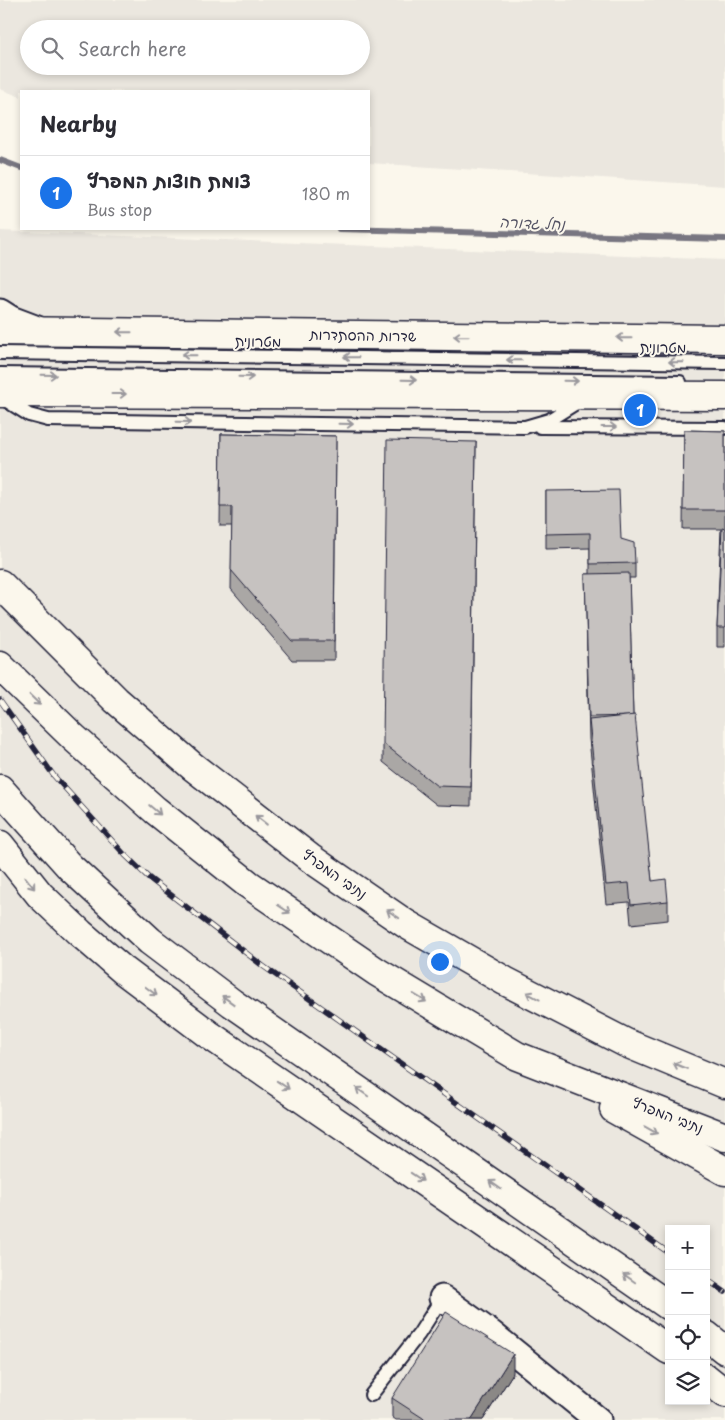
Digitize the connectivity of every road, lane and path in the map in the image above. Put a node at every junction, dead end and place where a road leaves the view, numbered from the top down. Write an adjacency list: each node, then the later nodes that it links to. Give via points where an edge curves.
1 (0, 312): 3 (street, via 26,326)
2 (0, 331): 3 (main road, שדרות ההסתדרות)
3 (45, 331): 4 (main road, שדרות ההסתדרות, one-way to 3)
4 (725, 339)
5 (0, 354): 6 (lane, מטרונית, one-way to 5)
6 (725, 363)
7 (0, 374): 8 (lane, one-way to 8)
8 (695, 382)
9 (0, 395): 11 (main road, one-way to 11); 12 (lane, one-way to 12, via 29,415 48,420)
10 (725, 396): 11 (main road)
11 (585, 397): 12 (lane, via 549,420)
12 (525, 427): 13 (lane, one-way to 13)
13 (725, 428)
14 (0, 584): 19 (main road, נתיבי המפרץ, one-way to 14, via 626,1043 505,981 406,924 310,858 192,766 116,700)
15 (0, 666): 18 (main road, נתיבי המפרץ, one-way to 18, via 155,810 248,884 377,972)
16 (0, 789): 23 (main road, one-way to 16, via 232,1002 150,941 70,867)
17 (0, 844): 25 (main road, one-way to 25, via 40,895 131,976 208,1034)
18 (517, 1056): 20 (main road, נתיבי המפרץ); 21 (main road, one-way to 21)
19 (725, 1084)
20 (725, 1137)
21 (725, 1171)
22 (442, 1298): 29 (lane, via 419,1334); 30 (street, via 489,1338)
23 (665, 1303)
24 (710, 1338): 26 (main road)
25 (665, 1347)
26 (725, 1350)
27 (710, 1381): 28 (main road)
28 (725, 1393)
29 (371, 1395)
30 (598, 1420)

